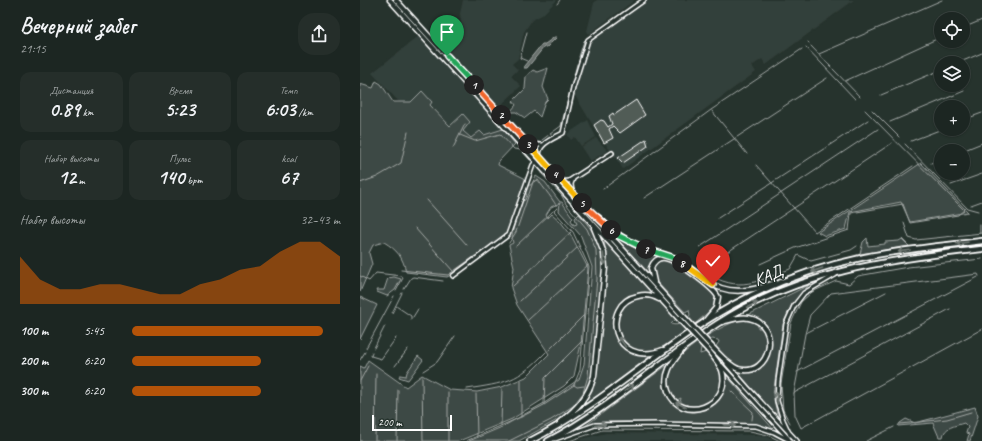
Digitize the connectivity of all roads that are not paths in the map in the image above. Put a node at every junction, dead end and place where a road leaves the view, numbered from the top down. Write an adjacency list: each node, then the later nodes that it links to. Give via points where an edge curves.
1 (390, 0): 7 (main road)
2 (396, 0): 5 (main road)
3 (644, 0): 4 (street, via 588,40 563,132)
4 (543, 145): 5 (street); 7 (street, via 539,150)
5 (529, 146): 7 (main road)
6 (612, 153): 8 (street)
7 (538, 159): 9 (main road); 12 (main road); 17 (street, via 533,165 508,235)
8 (573, 179): 9 (street, via 566,183); 10 (street)
9 (562, 182): 10 (main road)
10 (572, 192): 11 (main road)
11 (594, 215): 16 (main road, via 625,240 674,258 706,281 726,290 756,289); 18 (main road)
12 (591, 222): 19 (main road); 27 (main road, one-way to 27, via 604,253 605,268 594,376 591,388 582,402)
13 (982, 241): 16 (highway, КАД, one-way to 16, via 865,257)
14 (982, 249): 15 (highway, КАД, via 888,261)
15 (844, 270): 22 (highway, КАД, one-way to 15, via 746,307 784,290); 28 (street, one-way to 15, via 782,420 777,401 787,320 804,293)
16 (805, 274): 21 (highway, КАД, via 753,295)
17 (453, 276)
18 (657, 288): 20 (main road); 21 (main road, via 651,268 655,261 664,258 673,261 710,288 717,294 718,302)
19 (668, 306): 20 (main road); 23 (main road, one-way to 19, via 652,354 633,352 619,338 615,323 620,307 635,296 655,297)
20 (682, 318): 25 (main road, bridge); 26 (main road, bridge)
21 (703, 323): 23 (highway, КАД)
22 (717, 324): 24 (highway, КАД); 26 (main road, via 751,318 765,329 770,341 768,354 755,368 740,369)
23 (669, 348): 27 (highway, КАД, via 584,411)
24 (683, 348): 25 (main road, one-way to 24, via 723,377 719,395 704,408 683,407 671,398 666,379 671,364); 30 (highway, КАД, one-way to 24, via 588,417)
25 (716, 360): 31 (street)
26 (724, 360): 28 (street)
27 (547, 432): 29 (highway, КАД)
28 (790, 434): 32 (street)
29 (530, 441)
30 (548, 441): 31 (street, one-way to 31, via 594,425 636,424 756,426)
31 (792, 441)
32 (797, 441)

